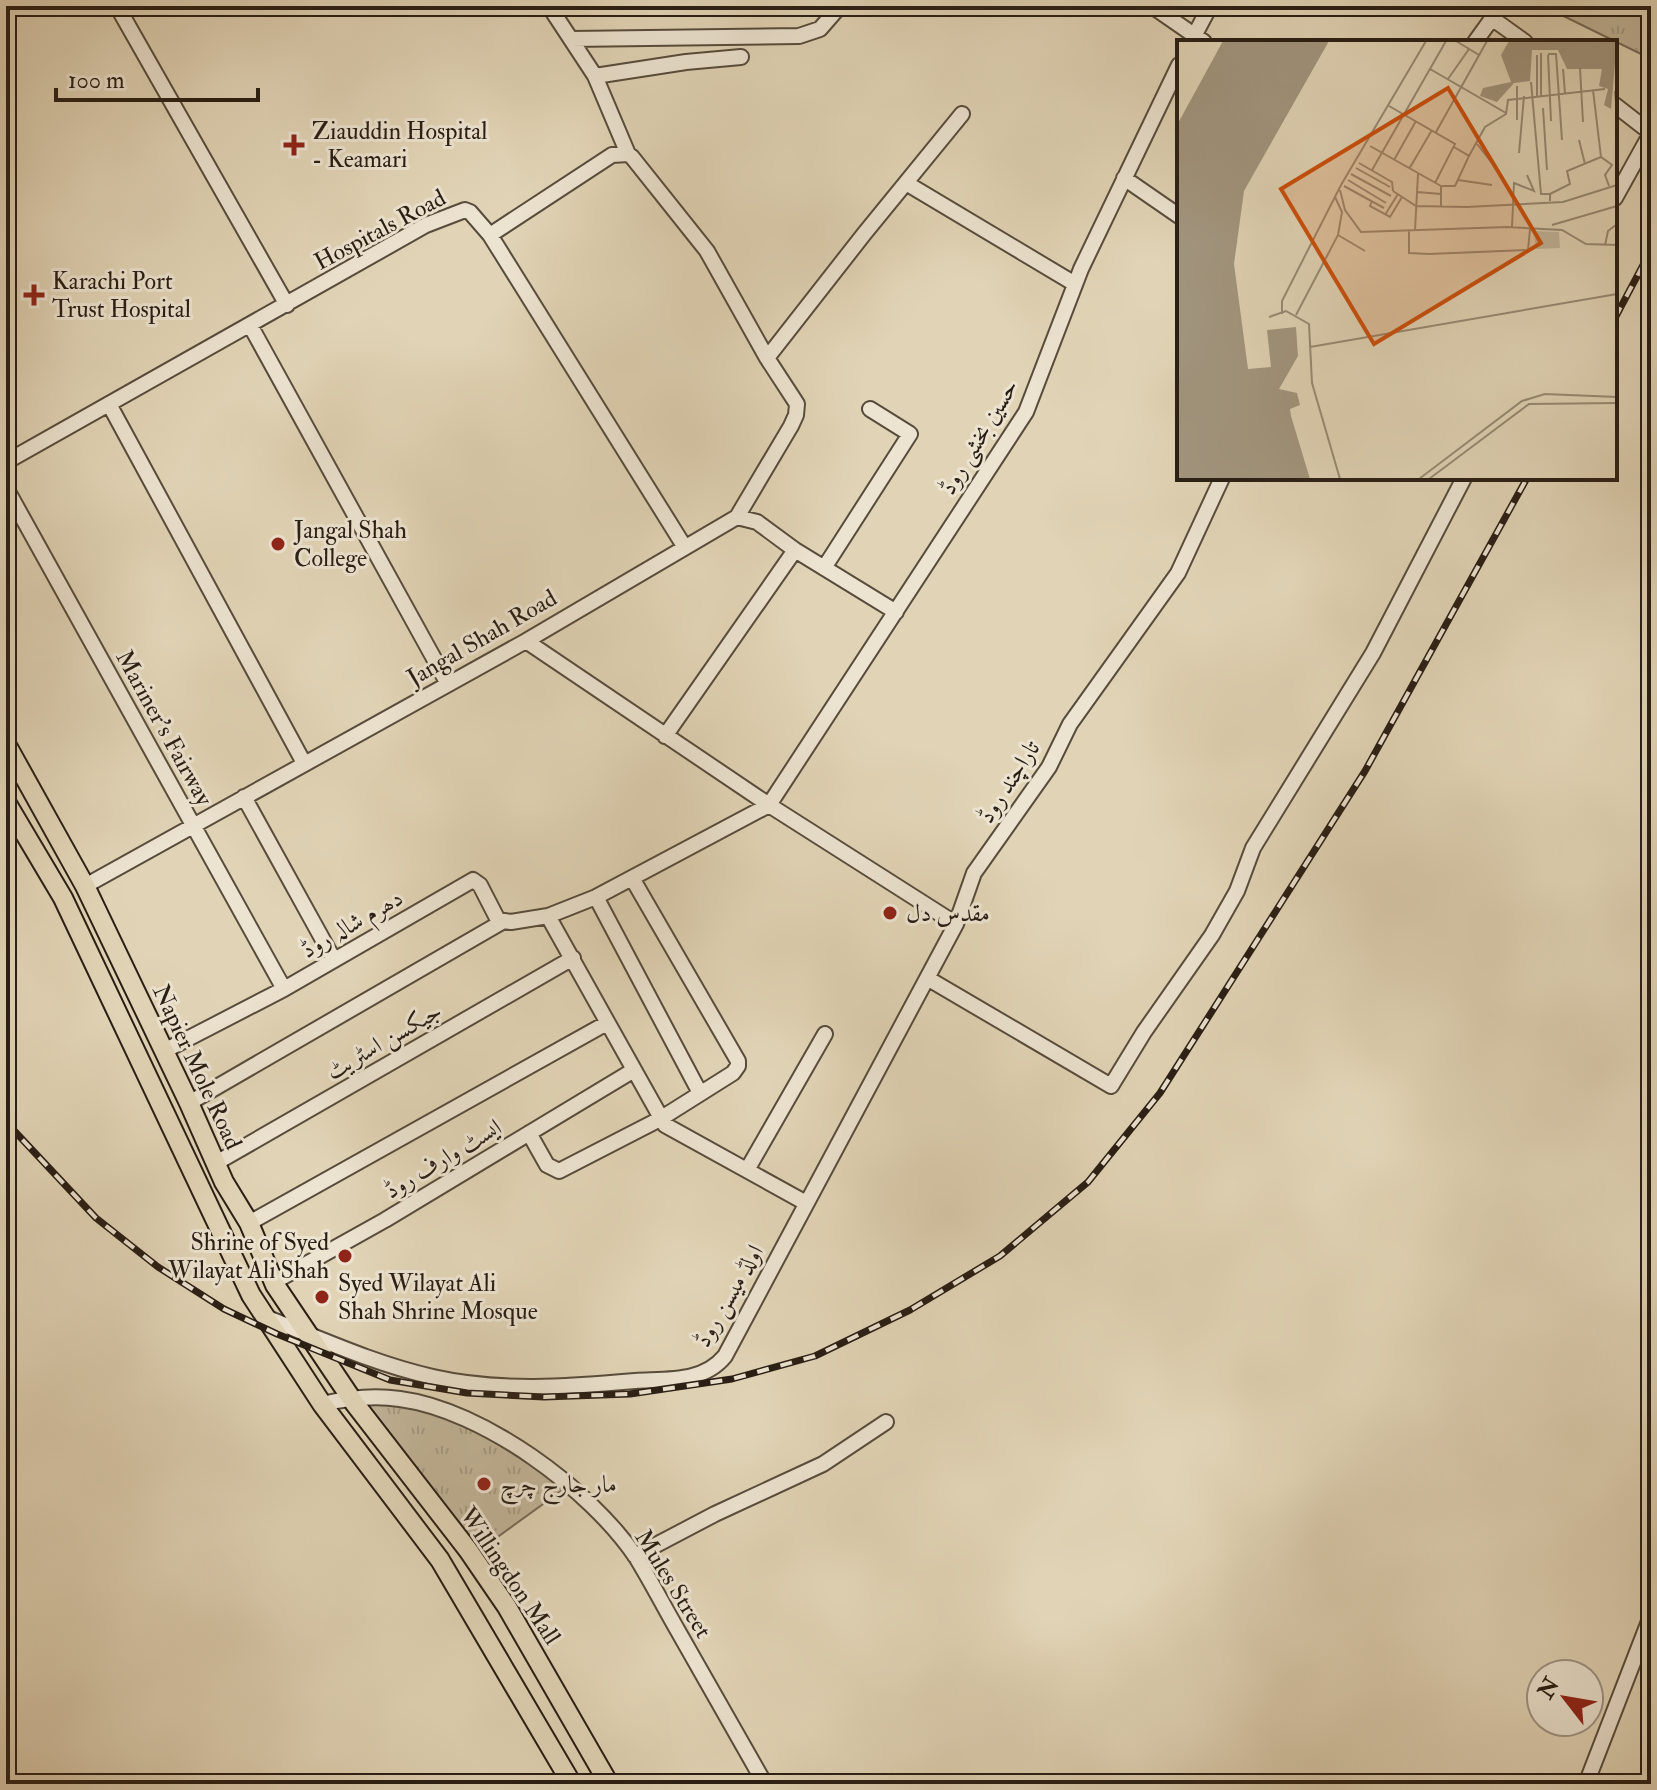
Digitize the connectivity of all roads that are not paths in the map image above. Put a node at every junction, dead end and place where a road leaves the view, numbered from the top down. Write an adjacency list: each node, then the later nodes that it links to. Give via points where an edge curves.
1 (117, 6): 24 (street)
2 (549, 6): 8 (street)
3 (840, 6): 8 (street, via 820,29 799,36)
4 (1154, 6): 9 (street)
5 (1210, 6): 9 (street)
6 (1501, 6): 7 (street)
7 (1493, 19): 10 (street); 11 (street)
8 (571, 39): 14 (street)
9 (1196, 40)
10 (1477, 40)
11 (1522, 40)
12 (741, 57): 14 (street)
13 (1177, 69): 18 (street, حسین بخشی روڈ)
14 (595, 76): 17 (street)
15 (1617, 107): 20 (street, via 1651,133)
16 (962, 114): 19 (street)
17 (628, 154): 22 (street, via 612,155); 26 (street, via 707,251)
18 (1124, 178): 21 (street); 23 (street, حسین بخشی روڈ)
19 (906, 183): 23 (street); 26 (street)
20 (1617, 194)
21 (1177, 215)
22 (490, 235): 24 (street, Hospitals Road, via 470,212 459,210); 34 (street, Hospitals Road)
23 (1075, 284): 37 (street, حسین بخشی روڈ, via 1026,412)
24 (287, 305): 25 (street, Hospitals Road)
25 (250, 325): 27 (street, Hospitals Road); 39 (street)
26 (767, 358): 33 (street, via 797,404 796,415)
27 (109, 404): 29 (street, Hospitals Road); 42 (street)
28 (870, 409): 36 (street, via 910,434)
29 (6, 462)
30 (1221, 480): 52 (street, تاراچند روڈ, via 1178,573 1070,724 1049,767 974,873)
31 (1463, 480): 55 (street, via 1373,653 1253,848 1212,935 1111,1086)
32 (6, 488): 46 (street, Mariner's Fairway)
33 (737, 517): 34 (street, Jangal Shah Road); 35 (street, via 757,522)
34 (684, 546): 38 (street, Jangal Shah Road)
35 (795, 550): 36 (street); 40 (street)
36 (824, 568): 37 (street)
37 (896, 612): 45 (street, حسین بخشی روڈ)
38 (526, 641): 39 (street, Jangal Shah Road); 40 (street)
39 (448, 684): 42 (street, Jangal Shah Road)
40 (665, 736): 45 (street)
41 (6, 744): 48 (main road, Napier Mole Road)
42 (304, 763): 43 (street, Jangal Shah Road)
43 (244, 797): 46 (street, Jangal Shah Road); 54 (street)
44 (6, 802): 70 (main road, Napier Mole Road, via 63,898)
45 (769, 805): 47 (street); 52 (street)
46 (192, 825): 48 (street, Jangal Shah Road); 56 (street, Mariner's Fairway)
47 (632, 878): 49 (street); 61 (street, via 738,1061 733,1073)
48 (85, 886): 59 (main road, Napier Mole Road)
49 (596, 897): 50 (street); 61 (street)
50 (548, 916): 51 (street); 53 (street)
51 (502, 922): 54 (street, دھرم شالہ روڈ, via 473,880); 62 (street)
52 (956, 924): 55 (street, اولڈ میسن روڈ)
53 (573, 958): 57 (street); 65 (street, جیکسن اسٹریٹ)
54 (334, 960): 56 (street, دھرم شالہ روڈ)
55 (927, 978): 67 (street, اولڈ میسن روڈ)
56 (284, 989): 59 (street, دھرم شالہ روڈ)
57 (607, 1023): 60 (street); 68 (street)
58 (825, 1034): 66 (street)
59 (164, 1051): 62 (main road, Napier Mole Road)
60 (634, 1070): 63 (street); 64 (street, ایسٹ وارف روڈ)
61 (700, 1093): 63 (street)
62 (189, 1103): 65 (main road, Napier Mole Road)
63 (660, 1119): 64 (street, via 559,1171 547,1165); 66 (street)
64 (529, 1133): 69 (street, ایسٹ وارف روڈ)
65 (216, 1163): 68 (main road, Napier Mole Road)
66 (747, 1170): 67 (street)
67 (806, 1203): 71 (street, اولڈ میسن روڈ, via 725,1356 699,1376 572,1387 470,1383 391,1366)
68 (249, 1223): 69 (main road, Napier Mole Road)
69 (274, 1282): 71 (main road, Napier Mole Road)
70 (265, 1317): 71 (street, اولڈ میسن روڈ); 73 (main road, Napier Mole Road)
71 (310, 1335): 72 (main road, Napier Mole Road)
72 (353, 1400): 73 (street, Mules Street); 75 (street, Mules Street, via 400,1399 467,1419 567,1483); 78 (main road, Willingdon Mall, via 507,1607)
73 (322, 1404): 77 (main road, Willingdon Mall, via 440,1560)
74 (886, 1422): 75 (street, via 823,1464)
75 (635, 1556): 79 (street, Mules Street)
76 (1651, 1616): 80 (street)
77 (572, 1784)
78 (609, 1784)
79 (765, 1784)
80 (1586, 1784)

